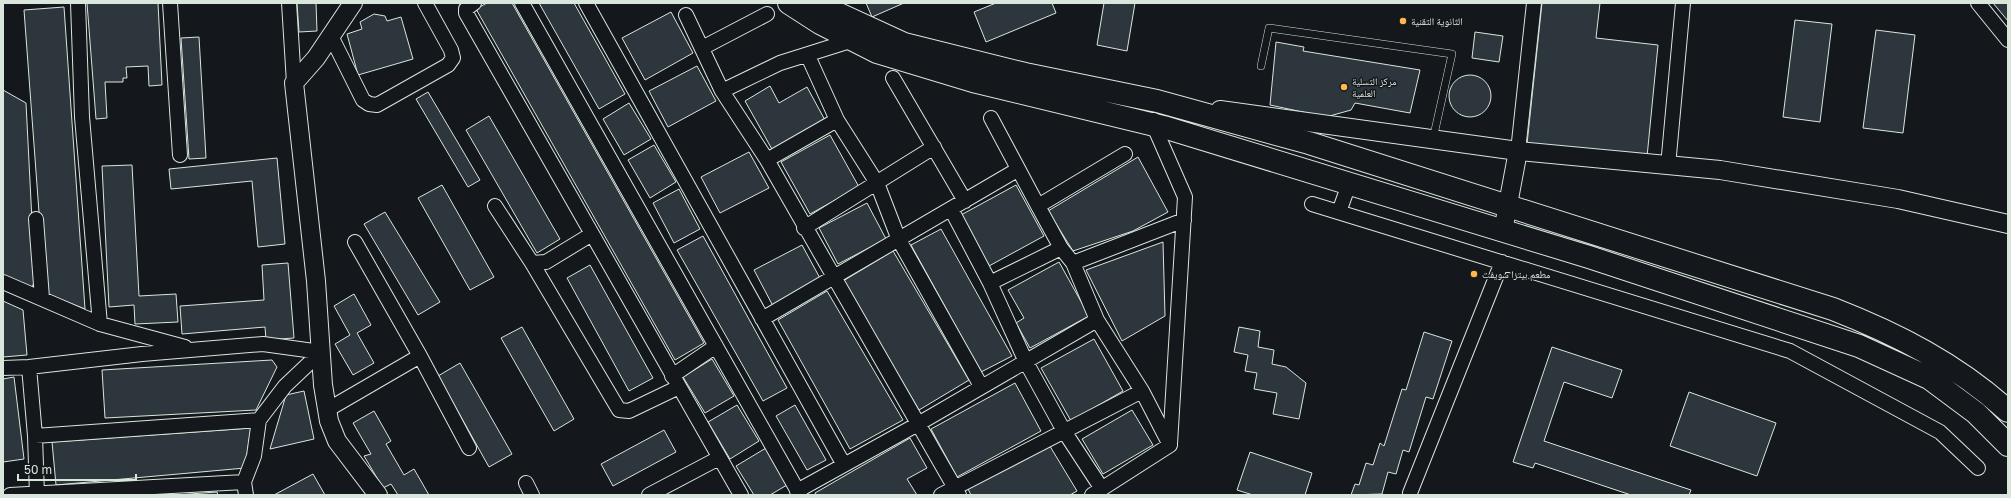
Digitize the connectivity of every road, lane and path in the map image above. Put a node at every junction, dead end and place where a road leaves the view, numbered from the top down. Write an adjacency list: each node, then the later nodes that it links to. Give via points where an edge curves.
1 (78, 3): 64 (street, via 82,117)
2 (170, 3): 33 (street)
3 (289, 3): 23 (street)
4 (353, 3): 16 (street)
5 (425, 3): 16 (street, via 451,50 452,58 448,65 377,105 368,104 363,100)
6 (474, 3): 51 (street, via 466,9 466,13)
7 (522, 3): 65 (street)
8 (586, 3): 62 (street)
9 (789, 3): 17 (main road)
10 (814, 3): 25 (main road, via 904,44 1025,74)
11 (1534, 3): 31 (street)
12 (1683, 3): 35 (street)
13 (1978, 3): 18 (street)
14 (767, 14): 19 (street)
15 (686, 15): 19 (street)
16 (331, 36): 23 (street)
17 (853, 40): 20 (street); 28 (main road, via 877,52 973,81)
18 (2008, 40)
19 (702, 48): 24 (street)
20 (808, 56): 24 (street, via 780,63); 27 (street)
21 (1261, 66): 29 (lane, via 1269,28 1452,54)
22 (892, 78): 30 (street)
23 (294, 83): 67 (street, via 316,281)
24 (722, 91): 34 (street)
25 (1157, 101): 28 (street); 29 (street); 41 (main road, via 1309,143)
26 (991, 118): 36 (street)
27 (837, 120): 34 (street); 37 (street)
28 (1153, 124): 38 (main road); 47 (street, via 1184,196)
29 (1432, 140): 31 (street)
30 (934, 147): 37 (street); 39 (street)
31 (1518, 151): 35 (street); 41 (street)
32 (1125, 154): 43 (street)
33 (180, 155)
34 (767, 160): 49 (street)
35 (1668, 166): 48 (street, via 1720,170 1898,199)
36 (1017, 170): 39 (street); 43 (street)
37 (877, 183): 49 (street); 52 (street)
38 (1349, 184): 45 (street); 50 (main road)
39 (965, 201): 44 (street)
40 (1312, 204): 45 (street)
41 (1507, 205): 50 (street); 76 (main road, via 1833,309 1876,326 1952,367 1990,394)
42 (495, 206): 56 (street)
43 (1038, 206): 54 (street)
44 (951, 209): 52 (street); 60 (street)
45 (1339, 212): 55 (street)
46 (36, 219): 61 (street)
47 (1184, 220): 57 (street); 81 (street)
48 (2008, 224)
49 (804, 228): 58 (street)
50 (1503, 231): 82 (main road, via 1859,346 1929,378 1976,413)
51 (592, 234): 56 (street, via 546,262); 72 (street)
52 (899, 240): 58 (street); 73 (street)
53 (355, 242): 68 (street)
54 (1061, 248): 57 (street); 60 (street)
55 (1502, 262): 86 (street, via 1790,351 1940,432); 91 (street)
56 (532, 263): 72 (street, via 619,410 629,411)
57 (1073, 263): 63 (street)
58 (833, 277): 62 (street); 78 (street)
59 (3, 282): 61 (street)
60 (990, 283): 69 (street)
61 (42, 298): 64 (street)
62 (762, 319): 85 (street)
63 (1097, 320): 69 (street); 74 (street)
64 (100, 324): 66 (street)
65 (716, 346): 72 (street); 90 (street)
66 (193, 349): 67 (street, via 263,344); 70 (street)
67 (321, 352): 75 (street); 77 (street, via 284,386)
68 (420, 356): 75 (street); 83 (street)
69 (1026, 362): 73 (street); 79 (street)
70 (28, 367): 71 (street); 80 (street)
71 (3, 368)
72 (675, 381): 84 (street)
73 (981, 386): 78 (street)
74 (1142, 391): 79 (street); 81 (street)
75 (327, 410): 94 (street, via 337,441)
76 (2008, 411)
77 (259, 420): 80 (street); 87 (street, via 254,456)
78 (918, 424): 85 (street); 88 (street)
79 (1064, 431): 88 (street); 89 (street)
80 (35, 436): 92 (street)
81 (1170, 445): 89 (street)
82 (2008, 445)
83 (469, 448)
84 (718, 458): 95 (street); 96 (street)
85 (844, 465): 90 (street)
86 (1978, 468)
87 (245, 488): 92 (street)
88 (957, 491): 97 (street)
89 (1097, 492)
90 (798, 493)
91 (1410, 493)
92 (37, 494): 93 (street)
93 (10, 495)
94 (378, 495)
95 (649, 495)
96 (741, 495)
97 (941, 495)

